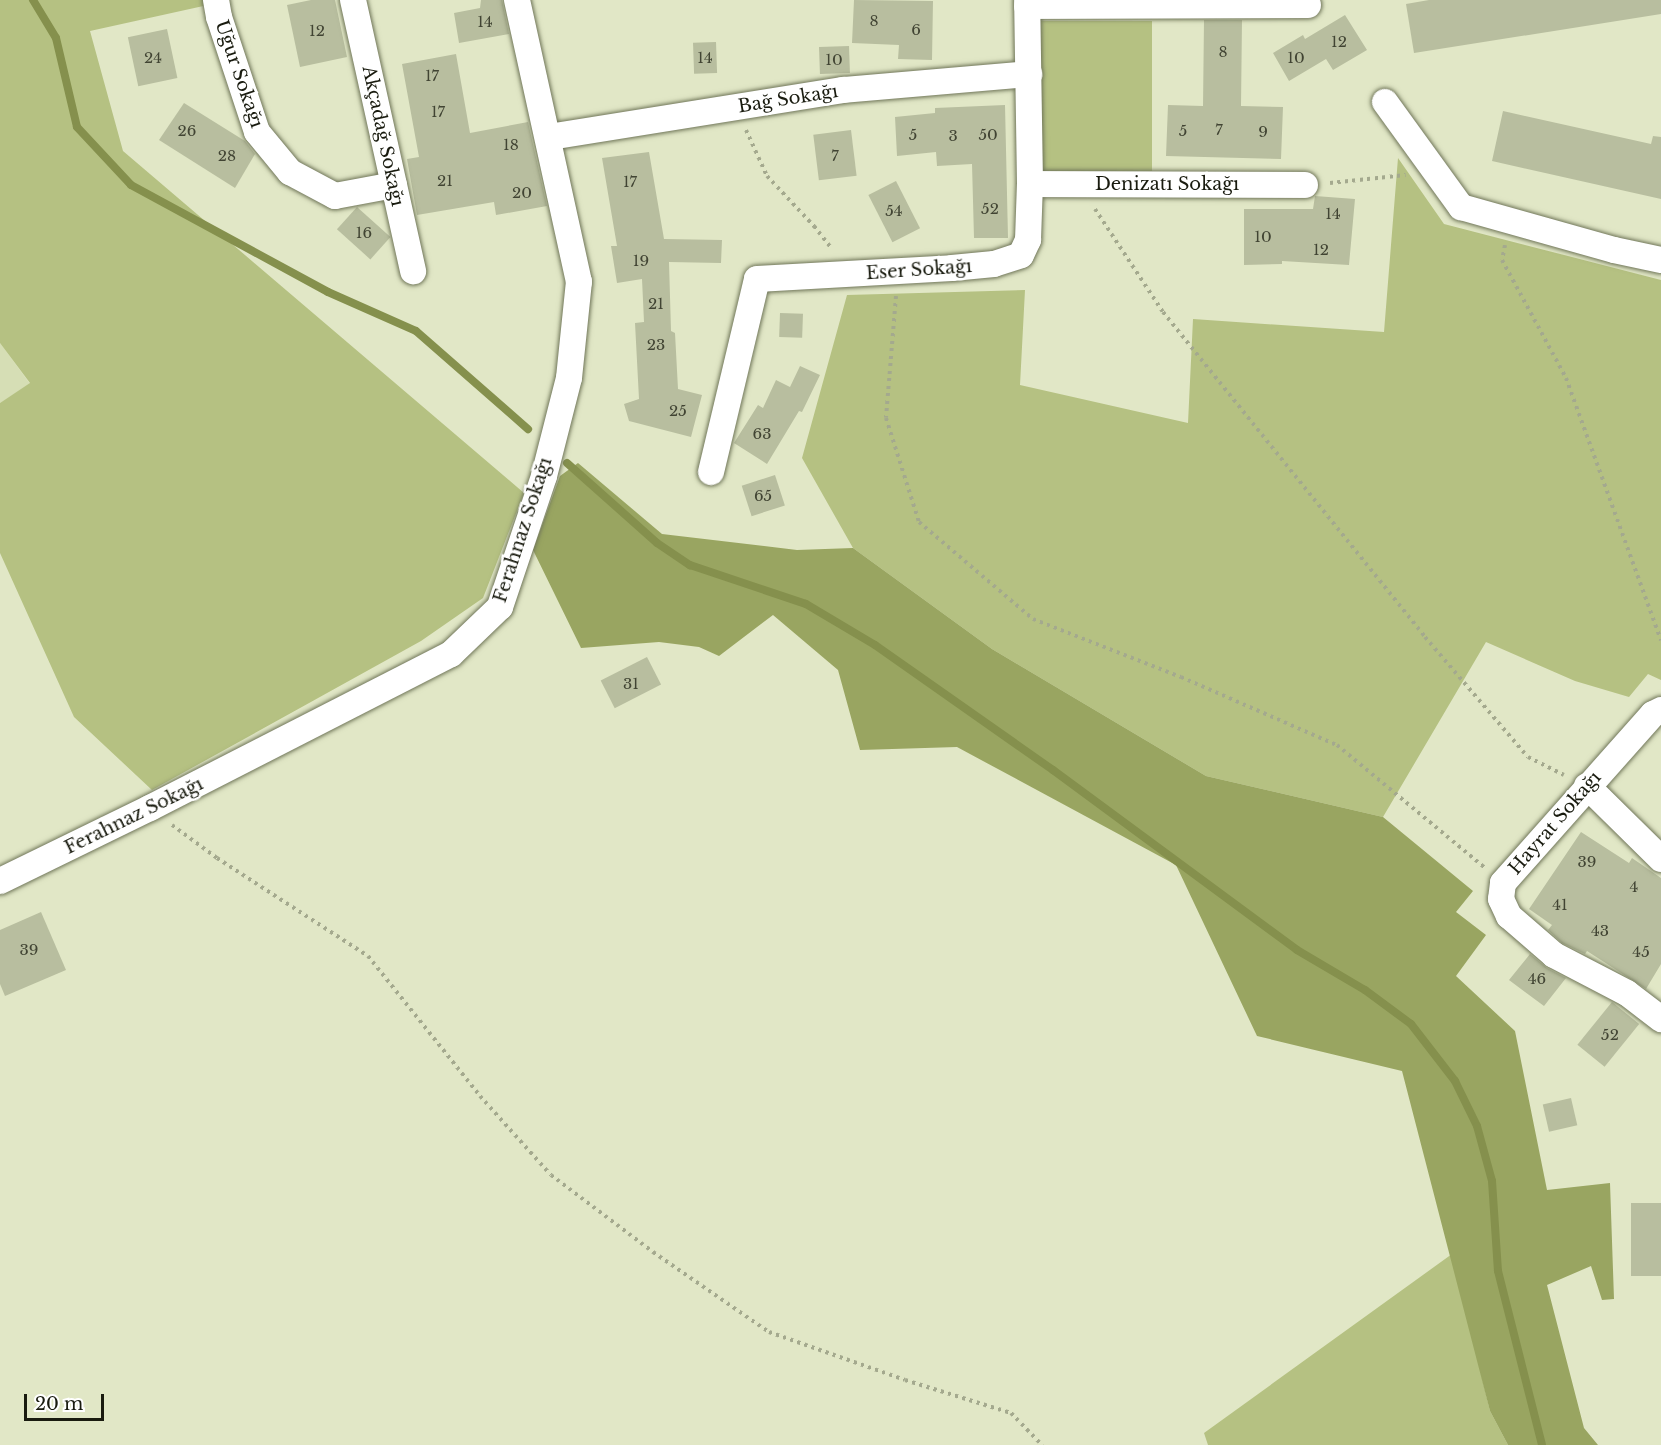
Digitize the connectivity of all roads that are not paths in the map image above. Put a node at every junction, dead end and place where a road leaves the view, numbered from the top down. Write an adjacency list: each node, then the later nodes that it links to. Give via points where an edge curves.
1 (216, 0): 10 (street, Uğur Sokağı, via 257,132 290,172 335,196)
2 (353, 0): 10 (street, Akçadağ Sokağı)
3 (517, 0): 8 (street, Ferahnaz Sokağı)
4 (1027, 3): 5 (street); 6 (street, Eser Sokağı)
5 (1308, 5)
6 (1029, 74): 8 (street, Bağ Sokağı, via 843,90); 9 (street, Eser Sokağı)
7 (1385, 102): 12 (street, via 1461,207)
8 (549, 137): 18 (street, Ferahnaz Sokağı, via 578,292 569,378 544,476 500,608 451,654)
9 (1030, 184): 11 (street, Denizatı Sokağı); 14 (street, Eser Sokağı, via 1028,240 1021,255 994,264 757,279)
10 (394, 185): 13 (street, Akçadağ Sokağı)
11 (1305, 185)
12 (1661, 260)
13 (413, 272)
14 (711, 472)
15 (1661, 710): 16 (street, Hayrat Sokağı)
16 (1587, 786): 17 (street); 19 (street, Hayrat Sokağı, via 1503,883 1501,899 1509,916 1554,955 1627,993)
17 (1661, 859)
18 (0, 881)
19 (1661, 1019)

